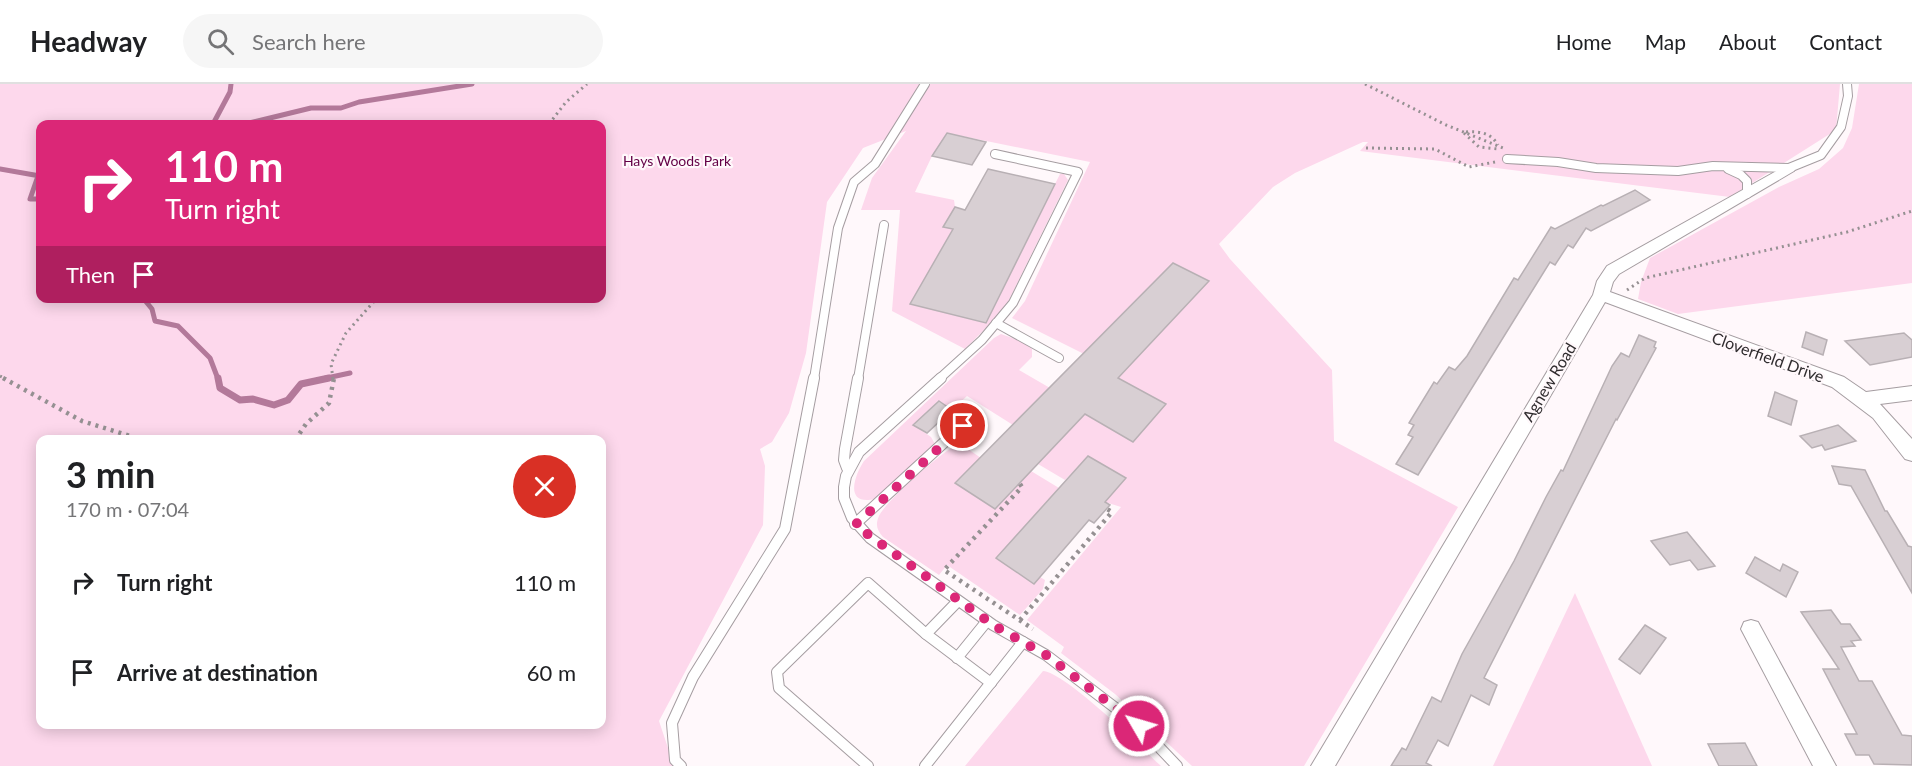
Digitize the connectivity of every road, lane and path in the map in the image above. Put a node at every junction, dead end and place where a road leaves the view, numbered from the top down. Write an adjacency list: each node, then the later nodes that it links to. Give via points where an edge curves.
1 (587, 84): 5 (path)
2 (925, 84): 43 (lane, via 875,164 854,182 838,228 785,529 693,677 672,723 675,760)
3 (1365, 84): 6 (path)
4 (1847, 84): 14 (lane, Agnew Road, via 1841,128 1821,155)
5 (552, 120)
6 (1463, 132): 7 (path); 8 (path, via 1489,134); 10 (path, via 1479,147)
7 (1483, 140)
8 (1498, 146)
9 (1366, 148): 12 (path, via 1435,149 1469,167)
10 (1508, 149)
11 (995, 154): 20 (lane, via 1078,172 1013,303)
12 (1508, 159): 13 (lane, via 1678,171)
13 (1713, 166): 14 (lane); 15 (lane, via 1741,175 1747,181)
14 (1789, 168): 15 (street, Agnew Road)
15 (1747, 194): 18 (street, Agnew Road, via 1613,270)
16 (1912, 211): 18 (path, via 1847,232 1645,278 1624,292)
17 (884, 225): 29 (lane, via 845,449)
18 (1601, 295): 24 (street, Cloverfield Drive, via 1838,382); 47 (street, Agnew Road)
19 (373, 303): 27 (path, via 346,333 331,364 334,376 329,403)
20 (996, 323): 21 (lane); 29 (lane, via 859,452)
21 (1059, 358)
22 (0, 376): 26 (path, via 82,421)
23 (1912, 393): 24 (street)
24 (1865, 399): 28 (street, Cloverfield Drive, via 1898,431)
25 (963, 426): 32 (lane)
26 (127, 435)
27 (298, 435)
28 (1912, 454)
29 (848, 468): 32 (lane, via 843,486 845,506)
30 (1020, 484): 34 (path, via 1022,487 944,570)
31 (1107, 509): 34 (path, via 1112,512)
32 (855, 525): 33 (lane)
33 (958, 601): 35 (lane); 39 (lane)
34 (1020, 620): 37 (path); 38 (path)
35 (987, 621): 38 (lane); 41 (lane)
36 (1751, 629): 48 (street)
37 (1037, 632)
38 (1006, 633): 40 (lane)
39 (926, 634): 41 (lane); 44 (lane, via 868,583 777,672 779,688)
40 (1023, 642): 42 (lane); 46 (lane, via 1139,726)
41 (957, 658): 42 (lane)
42 (991, 683): 45 (lane)
43 (681, 766)
44 (868, 766)
45 (925, 766)
46 (1177, 766)
47 (1322, 766)
48 (1825, 766)

